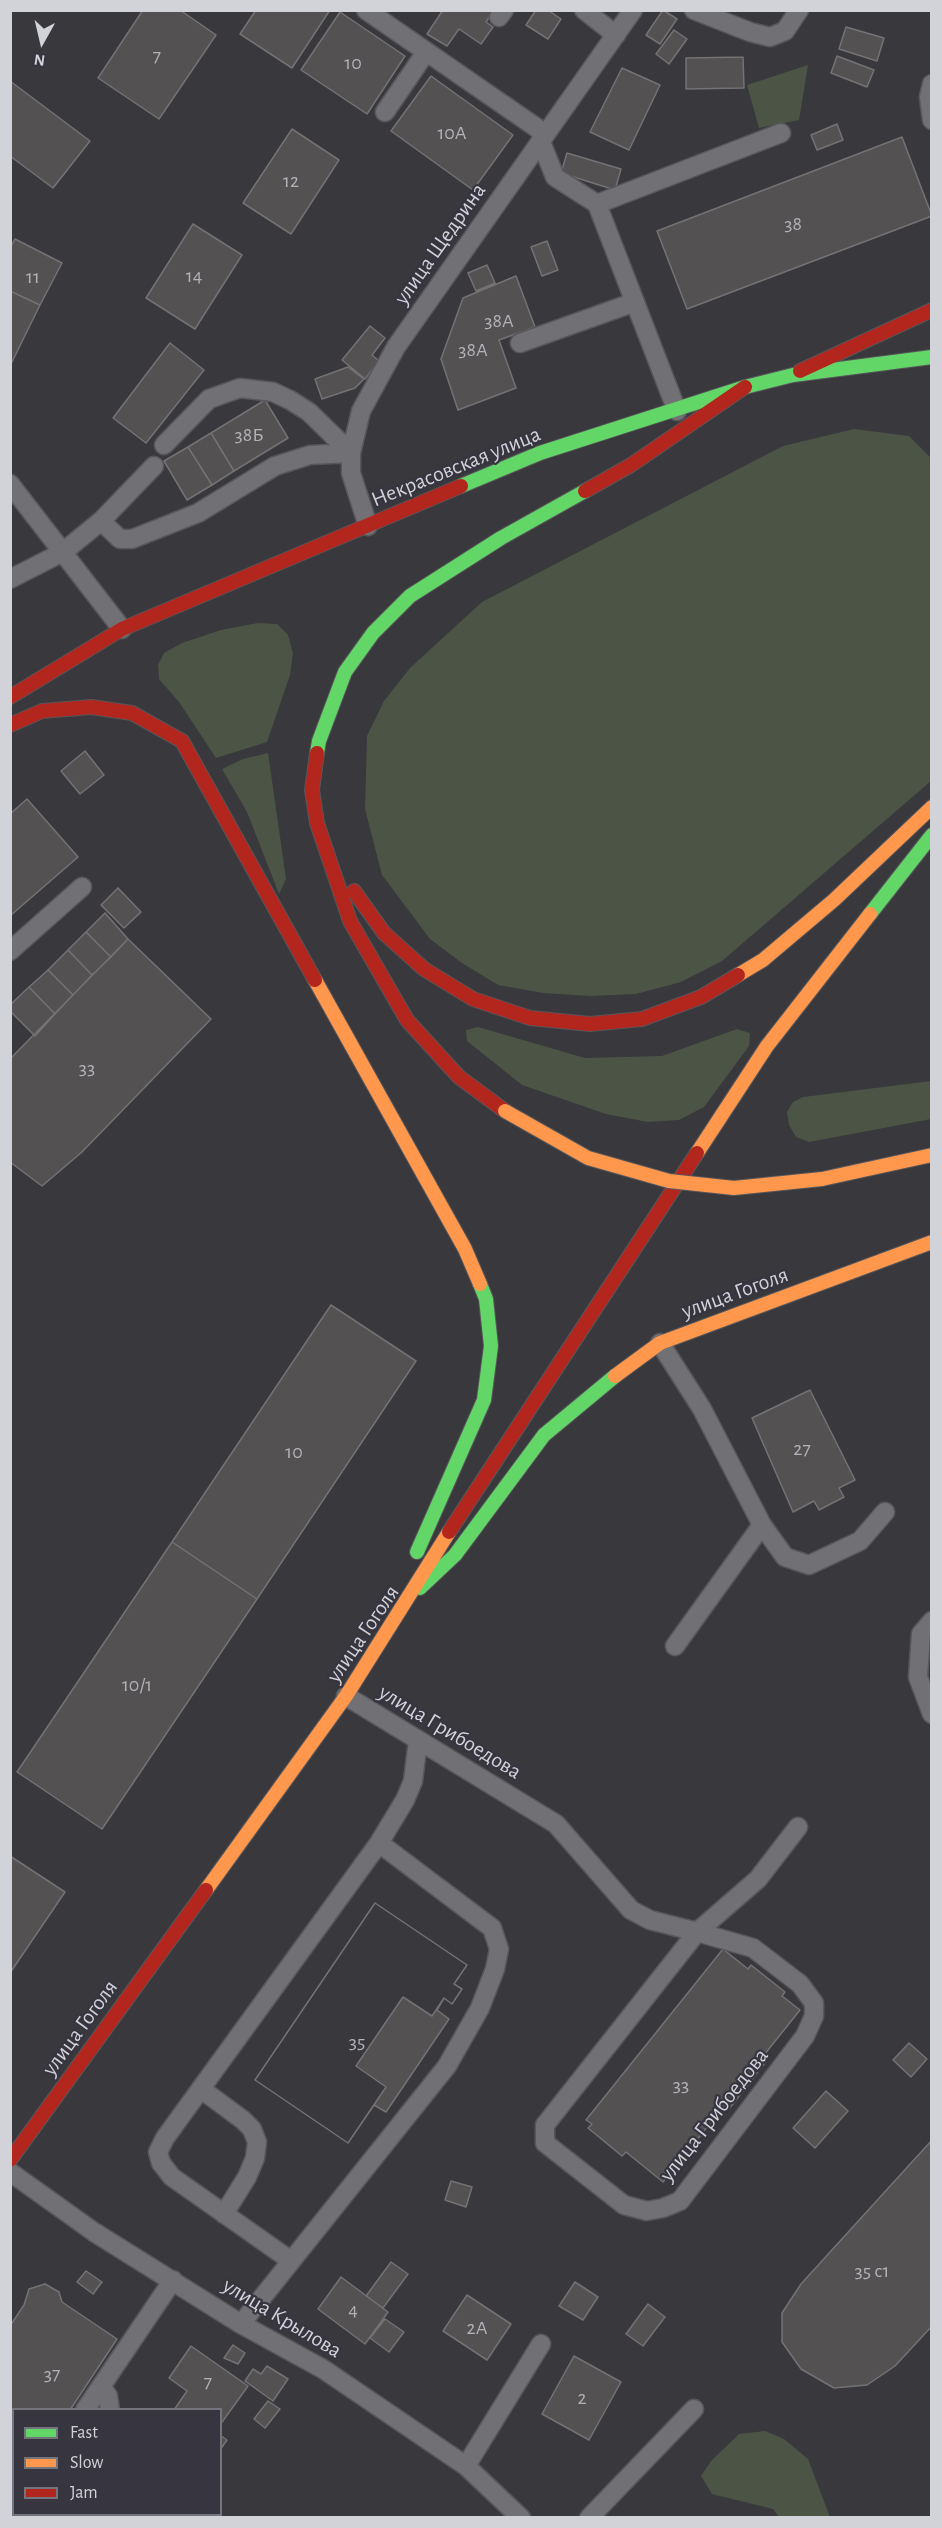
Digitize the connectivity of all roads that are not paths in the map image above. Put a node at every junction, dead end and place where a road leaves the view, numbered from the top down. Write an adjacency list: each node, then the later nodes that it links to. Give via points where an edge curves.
1 (366, 10): 7 (lane)
2 (584, 10): 6 (lane)
3 (633, 10): 6 (lane, улица Щедрина)
4 (694, 10): 5 (lane, via 770,37 785,31)
5 (799, 10)
6 (616, 35): 12 (lane, улица Щедрина)
7 (426, 52): 9 (lane); 12 (lane, via 537,128 542,134)
8 (932, 84): 10 (lane)
9 (385, 112)
10 (932, 120)
11 (781, 133): 13 (lane)
12 (541, 142): 13 (lane, via 555,177); 22 (lane, улица Щедрина, via 396,347 361,411)
13 (597, 204): 14 (lane)
14 (635, 302): 16 (lane); 20 (lane)
15 (932, 310): 18 (main road, Некрасовская улица)
16 (520, 343)
17 (932, 357): 18 (main road)
18 (793, 375): 19 (main road, Некрасовская улица)
19 (745, 387): 20 (main road, Некрасовская улица); 34 (main road, via 631,465 501,538 410,596 373,633 345,672 319,741 312,790)
20 (677, 411): 26 (main road, Некрасовская улица, via 540,453)
21 (164, 445): 22 (lane, via 208,399 240,388 273,392 290,400 309,412)
22 (351, 453): 25 (lane, via 310,455 275,466 198,513 132,539 120,539); 26 (lane, улица Щедрина, via 351,473)
23 (154, 466): 25 (lane)
24 (10, 484): 27 (lane)
25 (101, 521): 27 (lane)
26 (368, 526): 29 (main road, Некрасовская улица)
27 (63, 552): 28 (lane); 29 (lane)
28 (10, 579)
29 (122, 629): 30 (main road, Некрасовская улица)
30 (10, 697)
31 (10, 725): 42 (main road, via 42,711 91,707 132,713 182,741 465,1249 486,1299 491,1346 484,1400 417,1552)
32 (932, 807): 34 (main road, via 834,900 763,960 701,998 642,1019 590,1024 530,1018 473,999 424,969 384,933)
33 (932, 835): 42 (main road, via 767,1046)
34 (326, 853): 37 (main road, bridge, via 350,921 408,1020 459,1077 505,1111 588,1158 669,1181 734,1188 822,1179)
35 (82, 887): 36 (lane)
36 (10, 951)
37 (932, 1155)
38 (932, 1242): 39 (main road, улица Гоголя)
39 (660, 1343): 41 (lane, via 702,1409); 42 (main road, улица Гоголя, via 544,1435 455,1555)
40 (885, 1512): 41 (lane, via 860,1541 809,1565 785,1557)
41 (762, 1525): 44 (lane)
42 (401, 1606): 45 (main road, улица Гоголя)
43 (932, 1621): 46 (lane, via 921,1634 918,1677)
44 (675, 1646)
45 (346, 1696): 47 (lane, улица Грибоедова); 52 (main road, улица Гоголя)
46 (932, 1714)
47 (418, 1740): 49 (lane, via 413,1781); 50 (lane, улица Грибоедова, via 556,1824 631,1910 650,1920)
48 (798, 1827): 50 (lane, via 758,1879)
49 (379, 1843): 51 (lane); 55 (lane, via 492,1928 499,1949 495,1970 480,2008 447,2066)
50 (697, 1932): 50 (lane, улица Грибоедова, via 545,2125 545,2143 624,2205 647,2211 680,2201 806,2036 814,2016 814,2003 780,1967 753,1948)
51 (201, 2089): 54 (lane, via 243,2120 257,2142 247,2177); 54 (lane, via 158,2152 172,2177)
52 (10, 2160)
53 (10, 2172): 56 (lane, улица Крылова, via 94,2232)
54 (224, 2214): 55 (lane)
55 (290, 2260): 57 (lane)
56 (173, 2280): 57 (lane, улица Крылова); 59 (lane)
57 (241, 2324): 63 (lane, улица Крылова, via 323,2369)
58 (541, 2344): 63 (lane)
59 (101, 2386): 60 (lane); 61 (lane)
60 (86, 2408)
61 (110, 2408)
62 (694, 2409): 65 (lane)
63 (466, 2466): 64 (lane, улица Крылова)
64 (520, 2517)
65 (589, 2517)

